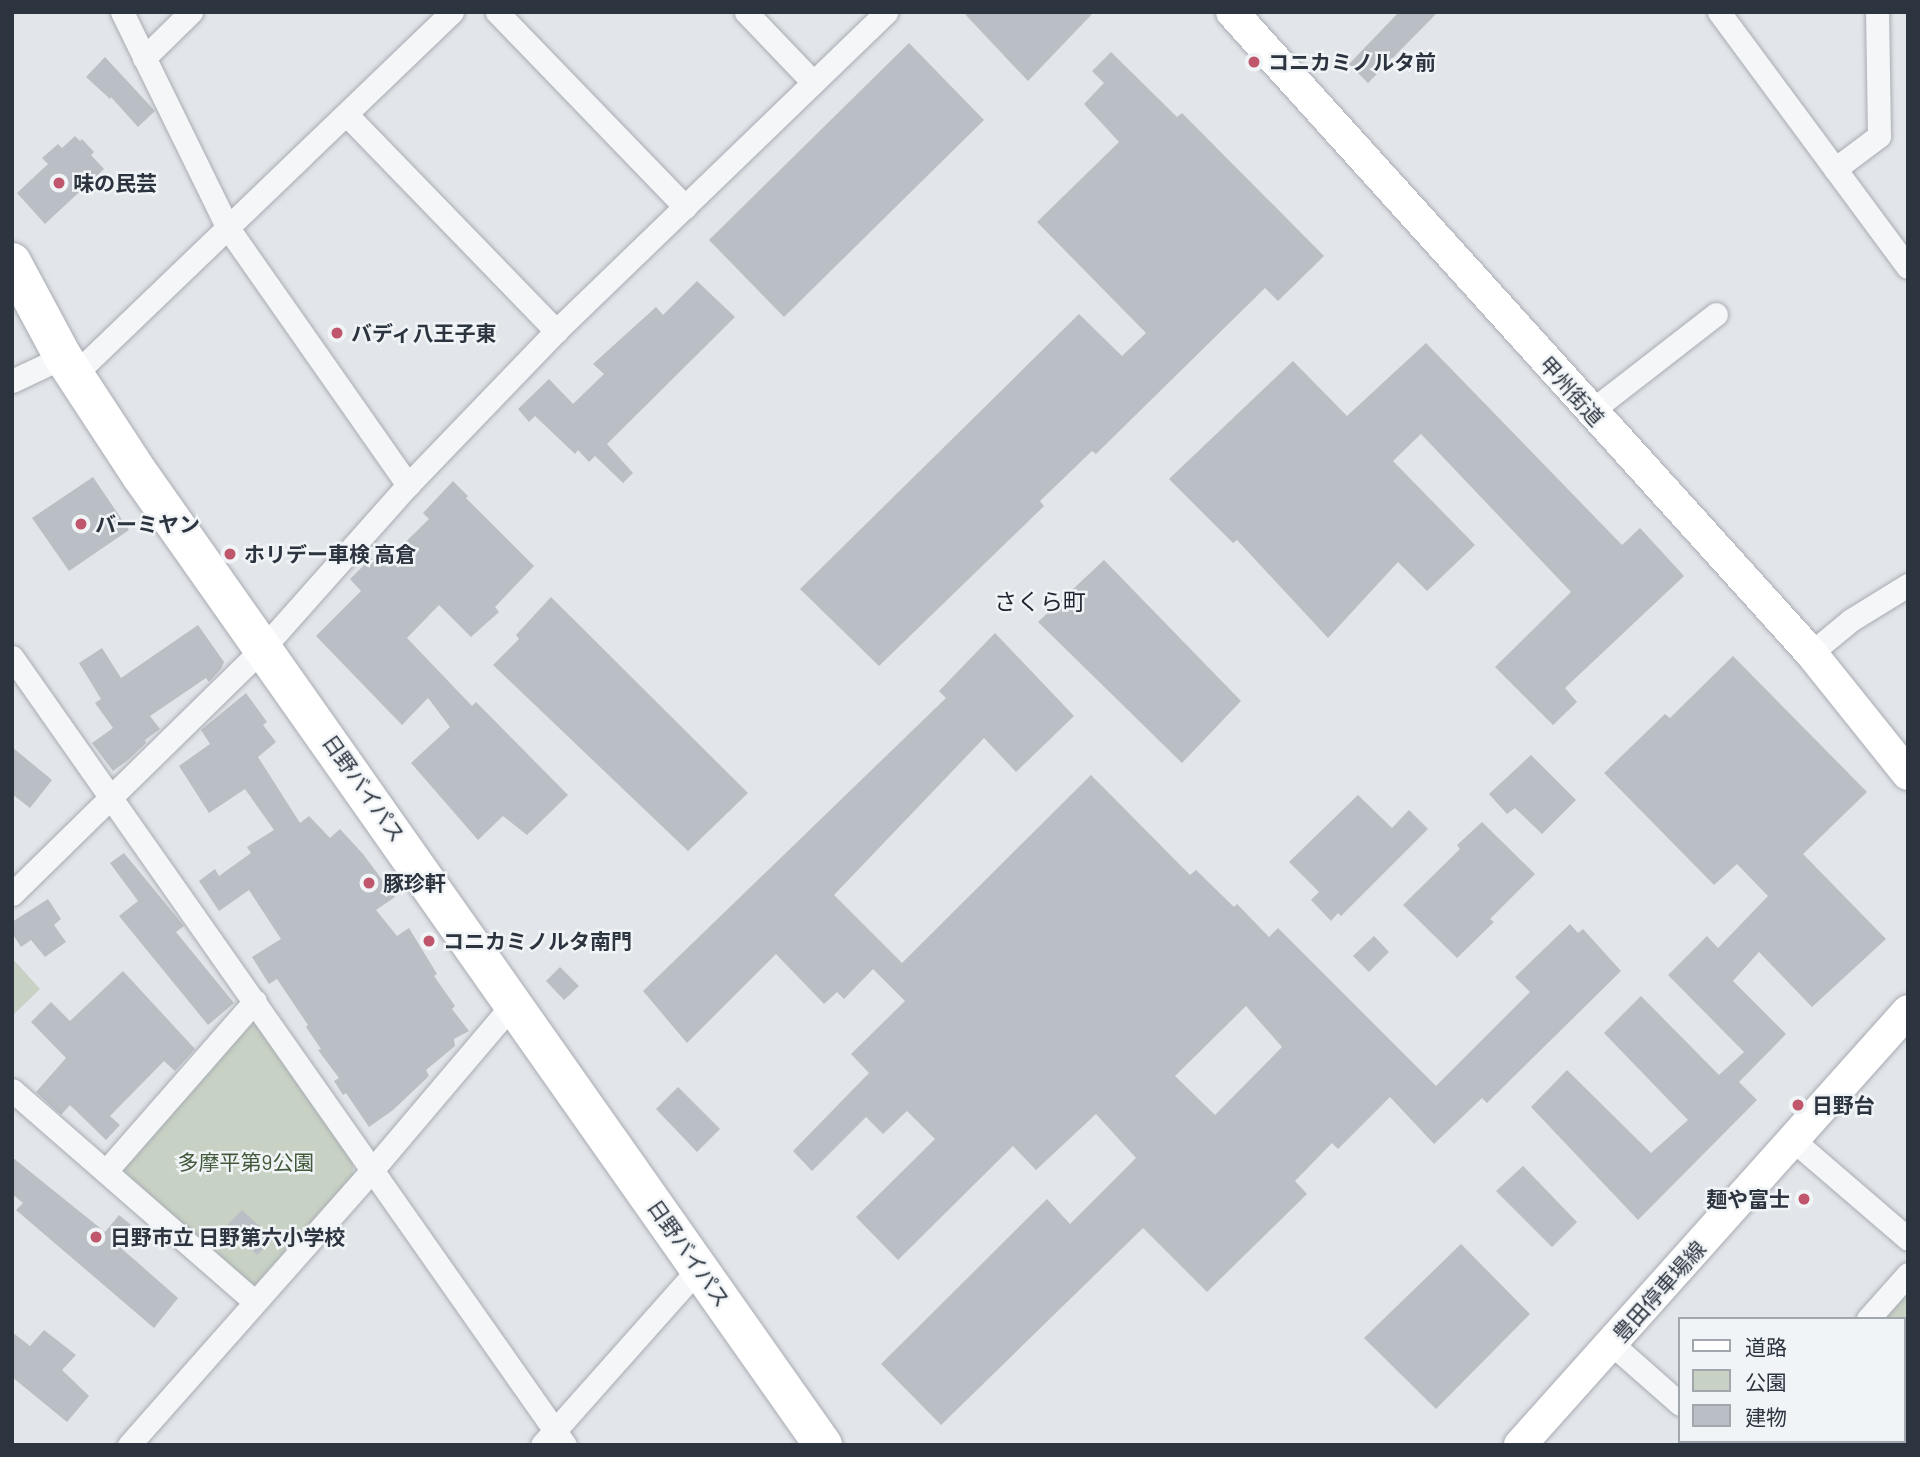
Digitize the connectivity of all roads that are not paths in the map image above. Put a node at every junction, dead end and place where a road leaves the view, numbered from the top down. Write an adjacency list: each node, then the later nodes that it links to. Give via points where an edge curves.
1 (122, 12): 10 (street)
2 (191, 12): 10 (street)
3 (452, 12): 12 (street)
4 (497, 12): 14 (street)
5 (746, 12): 11 (street)
6 (886, 12): 11 (street)
7 (1232, 12): 22 (main road, 甲州街道)
8 (1719, 12): 13 (street)
9 (1877, 12): 13 (street, via 1879,136)
10 (144, 58): 15 (street)
11 (813, 82): 14 (street)
12 (347, 115): 15 (street); 19 (street)
13 (1835, 169): 17 (street)
14 (685, 206): 19 (street)
15 (228, 228): 20 (street); 23 (street)
16 (12, 262): 20 (highway, 日野バイパス)
17 (1908, 267)
18 (1716, 314): 22 (street)
19 (556, 331): 23 (street)
20 (68, 366): 21 (street); 25 (highway, 日野バイパス)
21 (12, 381)
22 (1591, 411): 26 (main road, 甲州街道)
23 (408, 485): 25 (street)
24 (1908, 585): 26 (street, via 1851,620)
25 (264, 647): 29 (street); 32 (highway, 日野バイパス)
26 (1811, 653): 28 (main road, 甲州街道)
27 (12, 657): 29 (street)
28 (1908, 774)
29 (111, 795): 30 (street); 31 (street)
30 (12, 894)
31 (255, 1001): 36 (street); 37 (street)
32 (514, 1003): 36 (street); 39 (highway, 日野バイパス)
33 (1908, 1011): 35 (main road, 豊田停車場線)
34 (12, 1090): 37 (street)
35 (1793, 1140): 38 (street); 43 (main road, 豊田停車場線)
36 (373, 1169): 41 (street); 45 (street)
37 (106, 1171): 41 (street)
38 (1908, 1239)
39 (699, 1268): 45 (street); 47 (highway, 日野バイパス)
40 (1908, 1274): 42 (street)
41 (255, 1302): 46 (street)
42 (1870, 1317)
43 (1612, 1344): 44 (street); 48 (main road, 豊田停車場線)
44 (1678, 1402)
45 (554, 1440)
46 (129, 1445)
47 (823, 1445)
48 (1520, 1445)

